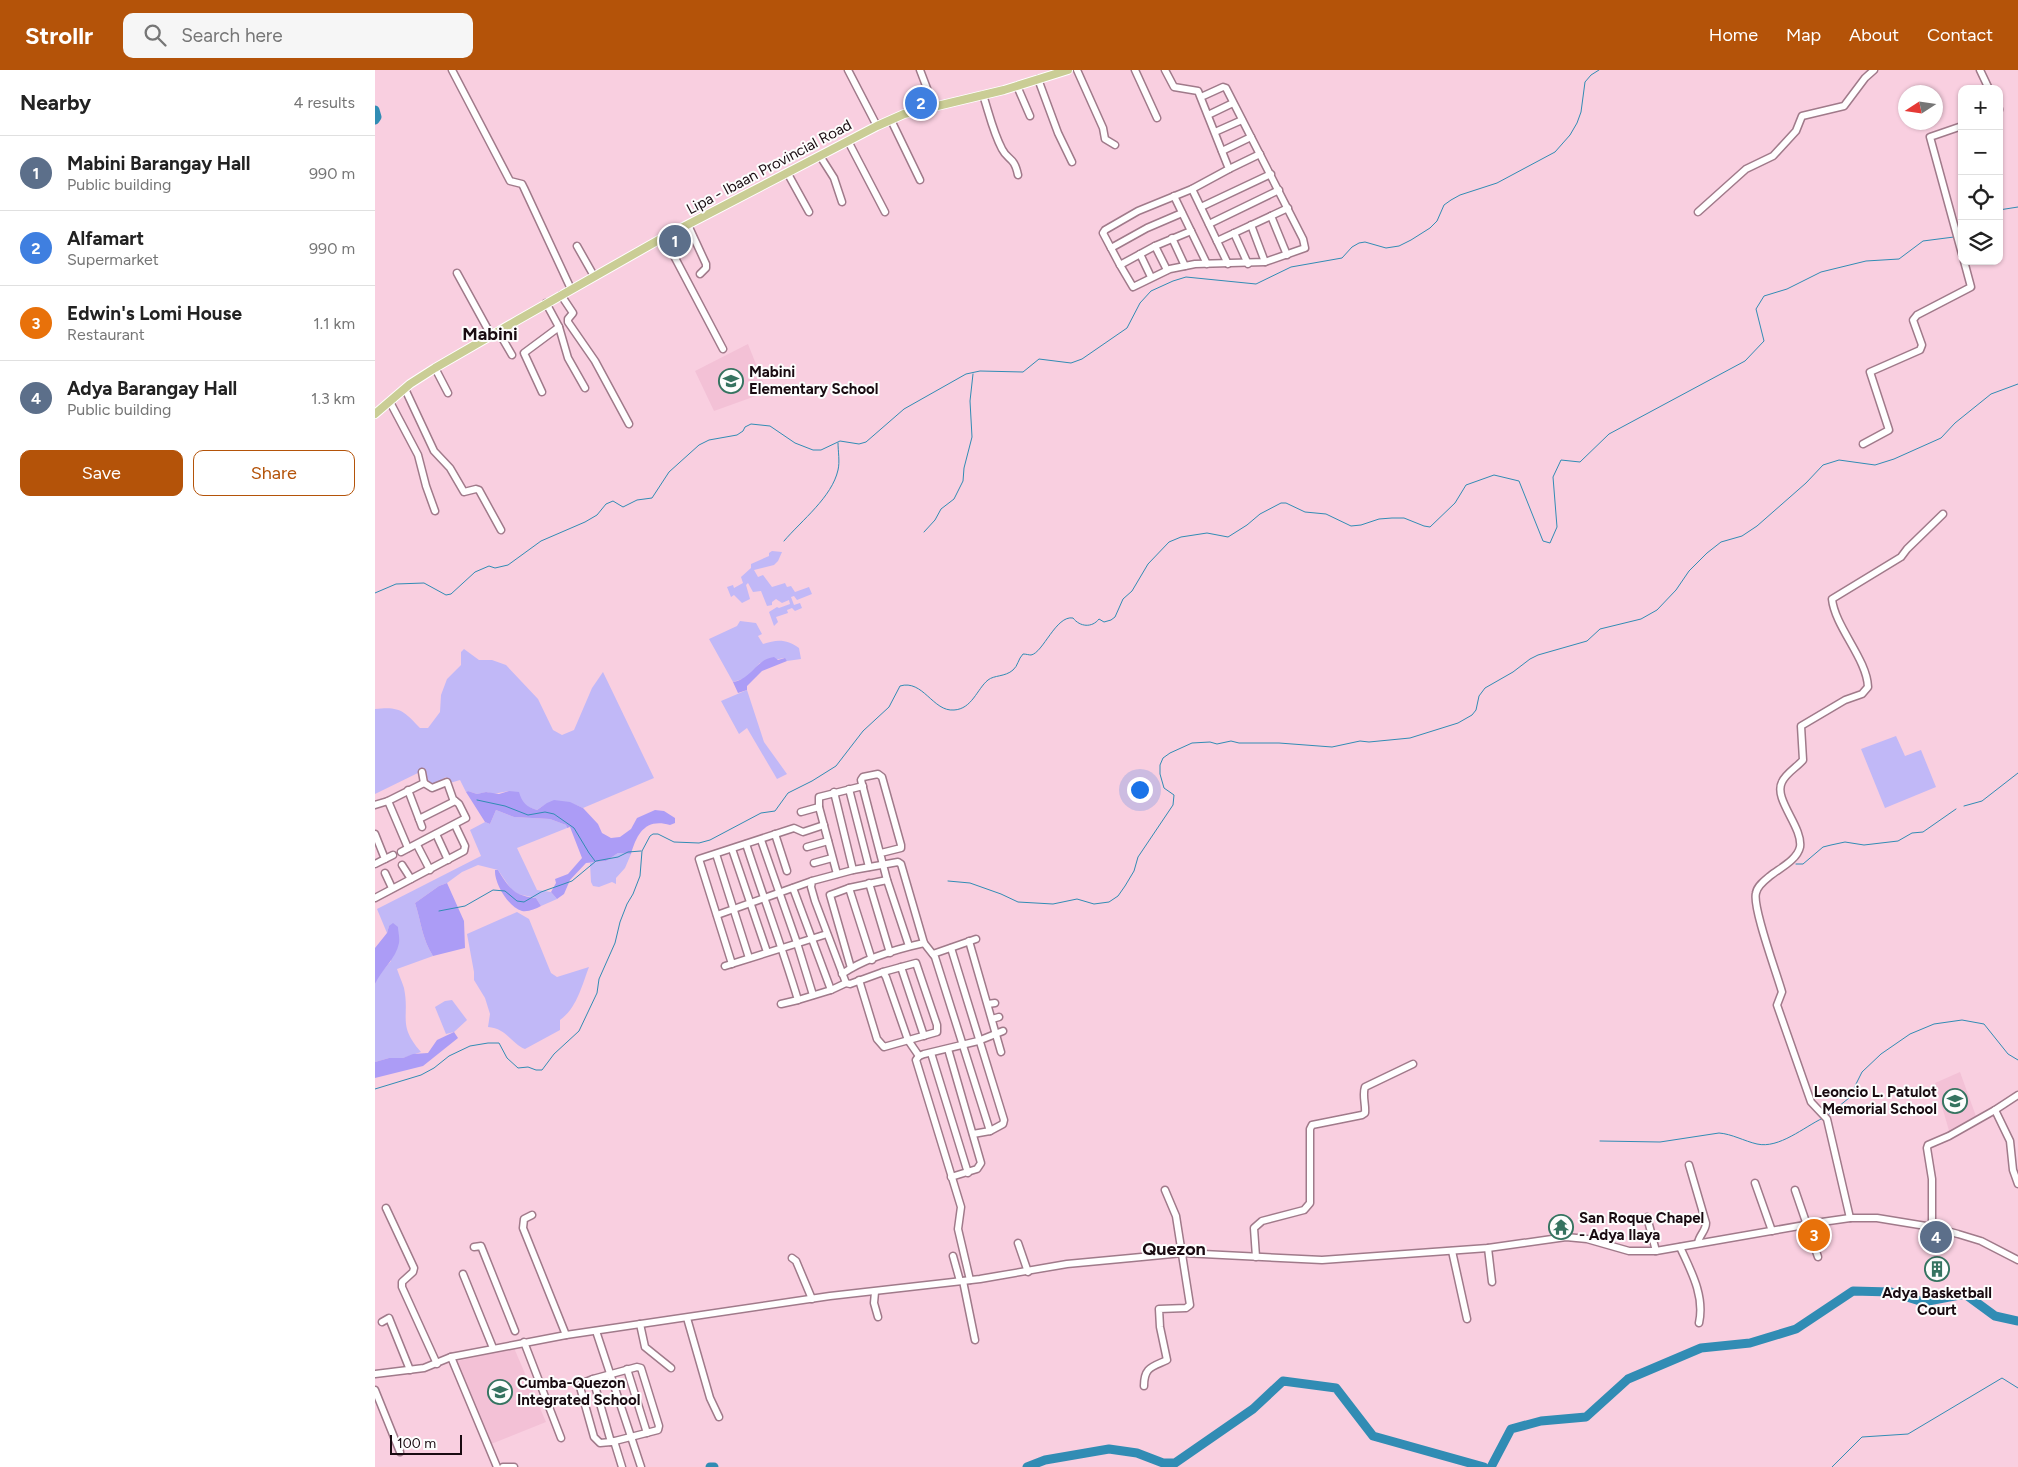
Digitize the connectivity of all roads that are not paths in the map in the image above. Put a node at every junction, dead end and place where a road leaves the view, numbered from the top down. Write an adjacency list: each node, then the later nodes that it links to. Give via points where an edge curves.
1 (451, 70): 75 (street, via 511,181 522,184)
2 (848, 70): 23 (street)
3 (920, 70): 17 (street)
4 (1068, 70): 10 (main road, Lipa - Ibaan Provincial Road)
5 (1077, 70): 28 (street, via 1105,139)
6 (1135, 70): 20 (street)
7 (1165, 70): 15 (street, via 1174,87 1197,90)
8 (1874, 70): 46 (street, via 1844,106 1802,116 1797,131 1773,156 1746,169)
9 (1980, 70): 12 (street)
10 (1046, 73): 11 (main road, Lipa - Ibaan Provincial Road)
11 (1038, 80): 13 (main road, Lipa - Ibaan Provincial Road); 32 (street)
12 (1987, 85)
13 (1017, 86): 14 (main road, Lipa - Ibaan Provincial Road); 19 (street)
14 (983, 95): 17 (main road, Lipa - Ibaan Provincial Road); 36 (street, via 1000,146 1014,161)
15 (1201, 97): 16 (street, via 1225,86); 18 (street)
16 (1233, 103): 18 (street); 22 (street)
17 (933, 109): 21 (main road, Lipa - Ibaan Provincial Road)
18 (1208, 115): 25 (street)
19 (1029, 116)
20 (1157, 118)
21 (891, 120): 23 (main road, Lipa - Ibaan Provincial Road); 37 (street)
22 (1242, 120): 25 (street); 26 (street)
23 (877, 126): 27 (main road, Lipa - Ibaan Provincial Road)
24 (1958, 127): 57 (street, via 1930,137)
25 (1215, 132): 29 (street)
26 (1251, 137): 29 (street); 30 (street)
27 (848, 141): 31 (main road, Lipa - Ibaan Provincial Road); 45 (street)
28 (1115, 145)
29 (1222, 150): 33 (street)
30 (1261, 154): 33 (street); 35 (street)
31 (821, 156): 34 (main road, Lipa - Ibaan Provincial Road); 41 (street)
32 (1072, 162)
33 (1229, 169): 38 (street)
34 (788, 174): 44 (street); 50 (main road, Lipa - Ibaan Provincial Road)
35 (1271, 174): 39 (street); 42 (street)
36 (1018, 175)
37 (921, 180)
38 (1192, 189): 40 (street); 42 (street)
39 (1279, 190): 43 (street); 49 (street)
40 (1174, 196): 47 (street); 60 (street, via 1102,232)
41 (843, 202)
42 (1201, 207): 49 (street)
43 (1288, 208): 48 (street); 62 (street, via 1305,248)
44 (809, 212)
45 (885, 212)
46 (1698, 212)
47 (1182, 213): 52 (street); 60 (street)
48 (1271, 216): 51 (street); 62 (street)
49 (1209, 224): 56 (street)
50 (688, 225): 54 (main road, Lipa - Ibaan Provincial Road); 72 (street, via 706,264)
51 (1251, 225): 53 (street); 63 (street)
52 (1191, 231): 55 (street); 64 (street)
53 (1234, 233): 56 (street); 66 (street)
54 (664, 237): 73 (main road, Lipa - Ibaan Provincial Road); 80 (street)
55 (1172, 238): 59 (street); 69 (street)
56 (1217, 241): 65 (street)
57 (1958, 241)
58 (577, 246): 73 (street)
59 (1155, 246): 61 (street); 70 (street)
60 (1111, 248): 67 (street)
61 (1140, 254): 67 (street); 74 (street)
62 (1287, 255): 63 (street)
63 (1265, 262): 66 (street)
64 (1207, 264): 65 (street); 69 (street)
65 (1229, 264): 66 (street)
66 (1248, 264)
67 (1120, 265): 74 (street, via 1132,287)
68 (1965, 265): 90 (street, via 1971,288 1913,320 1920,350 1870,372 1889,430)
69 (1185, 266): 70 (street)
70 (1167, 270): 74 (street)
71 (457, 273): 79 (street)
72 (700, 274)
73 (594, 276): 75 (main road, Lipa - Ibaan Provincial Road)
74 (1151, 277)
75 (571, 289): 76 (main road, Lipa - Ibaan Provincial Road)
76 (561, 295): 77 (main road, Lipa - Ibaan Provincial Road); 89 (street, via 573,313 569,322 595,361)
77 (546, 303): 78 (street); 79 (main road, Lipa - Ibaan Provincial Road)
78 (559, 326): 83 (street, via 568,358); 85 (street, via 523,353)
79 (495, 333): 81 (street); 82 (main road, Lipa - Ibaan Provincial Road)
80 (723, 348)
81 (512, 355)
82 (435, 368): 84 (main road, Lipa - Ibaan Provincial Road); 86 (street)
83 (585, 388)
84 (405, 389): 87 (main road, Lipa - Ibaan Provincial Road); 93 (street, via 434,452 450,468 464,492 479,490)
85 (542, 392)
86 (448, 393)
87 (389, 402): 88 (main road, Lipa - Ibaan Provincial Road); 91 (street, via 418,455)
88 (375, 414)
89 (629, 424)
90 (1863, 444)
91 (435, 511)
92 (1943, 514): 200 (street, via 1901,558 1832,599 1868,687 1865,692 1801,726 1803,760 1788,773 1780,791 1799,836 1800,848 1794,859 1768,877 1756,893 1758,912 1782,992 1777,1005 1811,1102 1827,1119)
93 (501, 530)
94 (422, 772): 95 (street)
95 (424, 783): 98 (street); 101 (street, via 431,788 447,782)
96 (863, 786): 97 (street); 120 (street); 120 (street, via 863,777 881,775 901,845 901,848)
97 (849, 789): 99 (street); 130 (street)
98 (408, 790): 100 (street); 105 (street)
99 (834, 792): 103 (street, via 819,797); 132 (street)
100 (388, 801): 102 (street); 117 (street)
101 (455, 801): 105 (street); 106 (street, via 467,817)
102 (375, 805)
103 (819, 807): 104 (street); 107 (street)
104 (801, 812)
105 (419, 819): 108 (street)
106 (455, 825): 109 (street); 125 (street, via 465,850)
107 (824, 825): 110 (street, via 803,832 794,828); 113 (street)
108 (422, 827)
109 (436, 834): 115 (street); 125 (street)
110 (775, 834): 112 (street); 133 (street)
111 (376, 837): 124 (street)
112 (761, 840): 114 (street); 143 (street)
113 (828, 841): 116 (street); 123 (street)
114 (746, 844): 118 (street); 145 (street)
115 (417, 845): 117 (street); 131 (street)
116 (807, 847)
117 (408, 848): 119 (street)
118 (732, 849): 121 (street); 146 (street)
119 (401, 852)
120 (881, 853): 129 (street)
121 (716, 854): 147 (street); 148 (street, via 696,860)
122 (393, 855): 124 (street)
123 (832, 858): 126 (street); 135 (street)
124 (385, 859): 127 (street)
125 (448, 860): 131 (street)
126 (814, 863)
127 (375, 864)
128 (402, 865): 136 (street)
129 (883, 865): 130 (street); 137 (street); 152 (street, via 901,864)
130 (869, 867): 132 (street)
131 (430, 870): 136 (street)
132 (853, 870): 135 (street)
133 (787, 871)
134 (385, 873): 140 (street)
135 (837, 874): 138 (street)
136 (411, 879): 140 (street)
137 (887, 880): 139 (street); 153 (street)
138 (812, 882): 141 (street); 149 (street, via 811,888)
139 (869, 883): 142 (street); 157 (street)
140 (392, 888): 144 (street)
141 (793, 888): 143 (street); 150 (street)
142 (849, 888): 160 (street); 162 (street, via 830,895)
143 (778, 892): 145 (street); 151 (street)
144 (375, 898)
145 (763, 899): 146 (street); 154 (street)
146 (750, 904): 147 (street); 156 (street)
147 (733, 910): 148 (street); 159 (street)
148 (717, 915): 159 (street, via 728,965)
149 (827, 934): 150 (street); 164 (street)
150 (811, 939): 151 (street); 167 (street)
151 (797, 943): 154 (street); 168 (street)
152 (924, 943): 153 (street); 158 (street)
153 (909, 946): 157 (street)
154 (782, 948): 156 (street); 169 (street)
155 (951, 948): 158 (street); 172 (street, via 973,940 987,988); 179 (street)
156 (767, 952): 159 (street)
157 (891, 953): 160 (street)
158 (933, 954): 180 (street)
159 (749, 958)
160 (872, 960): 162 (street)
161 (901, 967): 163 (street); 177 (street); 177 (street, via 916,963 918,966 938,1029)
162 (851, 968): 164 (street)
163 (883, 972): 165 (street); 178 (street)
164 (842, 974): 166 (street)
165 (859, 980): 166 (street); 178 (street, via 879,1043 884,1047)
166 (846, 983): 167 (street)
167 (831, 990): 168 (street)
168 (813, 995): 169 (street)
169 (798, 1000): 171 (street)
170 (995, 1002): 172 (street)
171 (781, 1004)
172 (988, 1004): 174 (street)
173 (999, 1017): 174 (street)
174 (992, 1019): 176 (street)
175 (1003, 1031): 176 (street)
176 (996, 1034): 179 (street); 182 (street)
177 (924, 1036): 178 (street)
178 (908, 1040): 184 (street)
179 (978, 1041): 180 (street); 188 (street, via 1004,1120 1003,1124)
180 (963, 1045): 181 (street); 188 (street)
181 (947, 1049): 183 (street); 189 (street)
182 (1001, 1052)
183 (931, 1053): 184 (street); 191 (street)
184 (919, 1056): 192 (street, via 917,1060)
185 (1413, 1064): 213 (street, via 1365,1087 1365,1113 1362,1115 1312,1125 1310,1203 1304,1210 1256,1225)
186 (2018, 1095): 187 (street)
187 (1995, 1110): 194 (street, via 2011,1147); 202 (street, via 1928,1145)
188 (990, 1130): 189 (street)
189 (973, 1134): 191 (street, via 981,1163)
190 (1689, 1165): 205 (street, via 1706,1222)
191 (968, 1173): 192 (street)
192 (951, 1177): 219 (street, via 961,1207 958,1229)
193 (1755, 1182): 203 (street)
194 (2018, 1184)
195 (1165, 1190): 211 (street, via 1176,1216)
196 (1795, 1190): 201 (street)
197 (386, 1208): 236 (street, via 414,1268 402,1282 402,1287)
198 (531, 1215): 231 (street, via 524,1220 523,1228)
199 (1647, 1217): 210 (street)
200 (1850, 1218): 201 (street); 202 (street, via 1877,1218)
201 (1805, 1225): 203 (street); 214 (street)
202 (1932, 1227): 216 (street, via 1981,1241)
203 (1772, 1231): 205 (street)
204 (1018, 1243): 217 (street)
205 (1698, 1244): 206 (street)
206 (1681, 1246): 210 (street); 227 (street, via 1701,1299)
207 (474, 1247): 229 (street, via 481,1246)
208 (1488, 1248): 209 (street); 210 (street, via 1566,1237 1587,1239 1629,1252); 220 (street)
209 (1452, 1251): 213 (street, via 1322,1260); 225 (street)
210 (1656, 1251)
211 (1183, 1253): 213 (street); 217 (street, via 1067,1264); 243 (street, via 1190,1305 1159,1309 1167,1360 1149,1369 1144,1377)
212 (953, 1256): 219 (street)
213 (1256, 1256)
214 (1818, 1257)
215 (792, 1258): 222 (street)
216 (2018, 1260)
217 (1028, 1272): 219 (street)
218 (463, 1274): 234 (street)
219 (964, 1281): 221 (street); 232 (street)
220 (1492, 1282)
221 (875, 1292): 222 (street); 223 (street)
222 (812, 1299): 224 (street)
223 (878, 1316)
224 (687, 1318): 228 (street); 245 (street, via 710,1398)
225 (1467, 1319)
226 (382, 1322): 239 (street, via 389,1318)
227 (1699, 1322)
228 (640, 1324): 230 (street); 237 (street, via 645,1347)
229 (515, 1331)
230 (596, 1331): 231 (street); 241 (street)
231 (566, 1335): 233 (street)
232 (975, 1340)
233 (520, 1341): 234 (street); 248 (street)
234 (493, 1348): 235 (street)
235 (451, 1357): 236 (street); 251 (street)
236 (437, 1364): 239 (street)
237 (671, 1368)
238 (627, 1369): 241 (street); 246 (street); 246 (street, via 641,1368 659,1426 656,1431)
239 (410, 1370): 240 (street)
240 (375, 1374)
241 (610, 1374): 242 (street); 247 (street)
242 (593, 1379): 249 (street); 249 (street, via 580,1387 594,1438 600,1442)
243 (1144, 1386)
244 (375, 1390): 250 (street)
245 (719, 1417)
246 (647, 1433): 247 (street)
247 (631, 1437): 249 (street); 255 (street)
248 (561, 1438)
249 (613, 1441): 254 (street)
250 (400, 1452)
251 (497, 1467)
252 (503, 1467): 253 (street)
253 (514, 1467)
254 (622, 1467)
255 (641, 1467)

